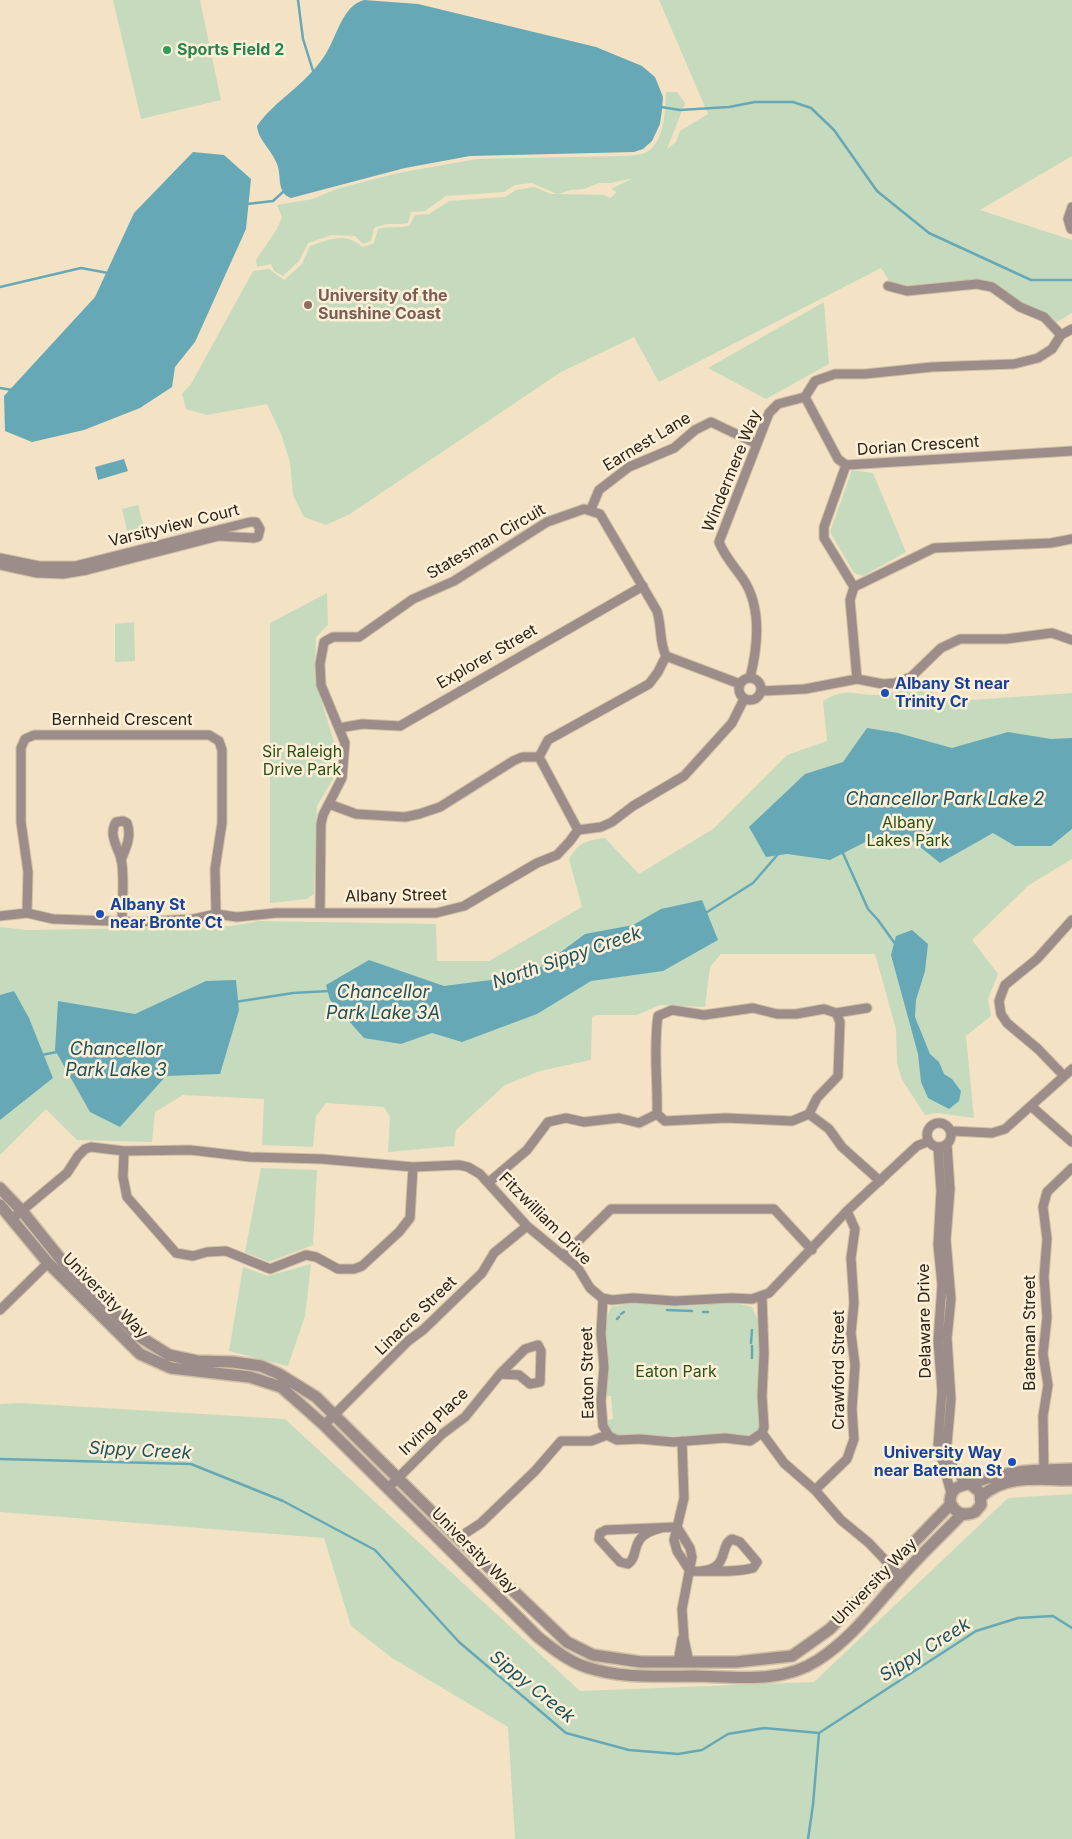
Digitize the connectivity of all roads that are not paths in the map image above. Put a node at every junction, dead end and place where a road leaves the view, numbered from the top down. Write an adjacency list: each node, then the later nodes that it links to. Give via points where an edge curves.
1 (1072, 207): 2 (street, via 1068,217)
2 (1072, 229)
3 (888, 286): 5 (street, via 907,291 977,284 992,286 1020,307 1044,317)
4 (1072, 329): 5 (street)
5 (1061, 334): 6 (street, via 1052,349 1038,358 1014,364 835,374 815,381)
6 (805, 397): 7 (street, Windermere Way, via 778,404 769,413); 9 (street, Dorian Crescent, via 838,459)
7 (757, 444): 10 (street, Earnest Lane, via 711,422 695,430 674,448 629,467 599,490); 20 (street, Windermere Way, via 719,542 724,555 744,580 756,608 756,645)
8 (1072, 452): 9 (street, Dorian Crescent)
9 (846, 465): 17 (street, via 824,527 824,538)
10 (592, 510): 16 (street, via 600,514); 25 (street, Statesman Circuit, via 584,509 547,522 454,581 413,599 359,637 333,637 324,642 321,685)
11 (218, 533): 15 (street, Varsityview Court, via 86,570 63,574)
12 (1072, 539): 17 (street, via 1051,543 934,548)
13 (0, 558): 15 (street, Varsityview Court)
14 (0, 565): 15 (street, Varsityview Court)
15 (38, 569)
16 (643, 586): 19 (street, via 659,617 663,634 660,645); 25 (street, Explorer Street, via 400,726 362,724)
17 (854, 587): 21 (street, via 850,600)
18 (1072, 640): 21 (street, via 1052,633 1006,639 960,639 941,648 919,671 903,681 888,684)
19 (666, 656): 22 (street); 26 (street, via 648,684 548,740)
20 (750, 678): 22 (street); 23 (street, via 760,682)
21 (857, 679): 23 (street, via 805,689)
22 (740, 684): 24 (street, via 739,692)
23 (762, 691): 24 (street, via 757,699)
24 (744, 699): 28 (street, via 732,724 684,776 612,822)
25 (339, 728): 27 (street, via 345,743 342,778)
26 (539, 757): 27 (street, via 522,757 513,761 440,807 405,817 356,814); 28 (street)
27 (330, 804): 31 (street, via 322,824)
28 (578, 830): 31 (street, Albany Street, via 557,855 452,911)
29 (122, 860): 35 (street)
30 (28, 913): 32 (street, Bernheid Crescent, via 28,872 21,813 21,750 25,738 34,735 209,735 219,740 222,750 222,823 215,869); 33 (street, Albany Street); 35 (street, Albany Street, via 54,919)
31 (320, 913): 32 (street, Albany Street, via 237,917)
32 (216, 914): 35 (street, Albany Street, via 193,919)
33 (0, 916)
34 (1072, 920): 39 (street, via 1032,964 1005,984 999,1001 1001,1014 1007,1023)
35 (122, 922)
36 (867, 1008): 37 (street)
37 (836, 1013): 41 (street, via 824,1009 778,1014 753,1008 704,1015 672,1010 658,1016 655,1048); 42 (street, via 840,1022 838,1076 817,1098)
38 (1072, 1069): 39 (street)
39 (1064, 1076): 40 (street)
40 (1032, 1107): 43 (street, via 1005,1129 992,1133); 45 (street)
41 (657, 1114): 42 (street, via 665,1121 699,1118 792,1121); 51 (street, via 639,1122 619,1118 584,1122 566,1118 548,1122 527,1150)
42 (809, 1114): 50 (street, via 829,1129 842,1147)
43 (951, 1131): 44 (street, via 943,1124 934,1124 929,1130); 46 (street, via 951,1137)
44 (929, 1141): 46 (street); 50 (street, via 917,1146)
45 (1072, 1142)
46 (942, 1146): 74 (street, Delaware Drive, via 950,1189 946,1240 951,1299 947,1338 951,1399 947,1444 953,1467); 78 (street, Delaware Drive, via 938,1245 942,1285 938,1341 942,1391 938,1445)
47 (124, 1151): 48 (street, Fitzwilliam Drive, via 190,1150); 48 (street, via 126,1197 176,1253 192,1256 226,1251 270,1269 306,1254 338,1269 362,1266 400,1232 410,1218); 54 (street, Fitzwilliam Drive, via 97,1147 85,1149 67,1173)
48 (413, 1167): 51 (street, Fitzwilliam Drive, via 464,1165)
49 (1072, 1168): 71 (street, Bateman Street, via 1047,1192 1043,1207 1047,1239 1044,1277 1047,1317 1043,1354 1048,1385 1043,1416)
50 (880, 1182): 55 (street)
51 (488, 1183): 57 (street, Fitzwilliam Drive)
52 (0, 1188): 54 (street, University Way)
53 (0, 1205): 56 (street, University Way)
54 (22, 1211): 56 (street, Fitzwilliam Drive); 65 (street, University Way, via 63,1262 137,1335 169,1354 196,1361 260,1366 294,1382)
55 (844, 1214): 58 (street); 76 (street, Crawford Street, via 855,1228 851,1258 854,1442 847,1459)
56 (12, 1218): 60 (street, University Way)
57 (527, 1226): 59 (street, Fitzwilliam Drive); 65 (street, Linacre Street, via 494,1254 482,1273)
58 (812, 1250): 59 (street, via 774,1209 611,1209); 61 (street)
59 (563, 1256): 62 (street, Fitzwilliam Drive, via 578,1268 592,1290)
60 (48, 1263): 63 (street); 66 (street, University Way, via 140,1354 171,1368 250,1377 281,1387)
61 (758, 1298): 62 (street); 68 (street, via 764,1353 764,1428)
62 (606, 1299): 67 (street, Eaton Street, via 601,1334 604,1367 601,1401)
63 (0, 1310)
64 (500, 1374): 64 (street, Irving Place, via 525,1349 538,1345 541,1351 540,1382 530,1384 519,1375); 72 (street, Irving Place, via 466,1417 441,1435)
65 (335, 1414): 66 (street, Linacre Street); 72 (street, University Way)
66 (324, 1425): 75 (street, University Way)
67 (606, 1432): 69 (street, via 616,1440); 82 (street, via 584,1440 559,1442 535,1471)
68 (760, 1436): 69 (street, via 750,1441 725,1438); 76 (street, via 791,1470)
69 (682, 1441): 80 (street, via 684,1498)
70 (1072, 1469): 71 (street)
71 (1044, 1475): 73 (street); 74 (street, via 1011,1471); 77 (street, via 1009,1481)
72 (398, 1478): 75 (street, Irving Place); 82 (street, University Way)
73 (1072, 1480)
74 (968, 1484): 77 (street, via 978,1489); 78 (street, via 957,1486)
75 (388, 1488): 83 (street, University Way)
76 (815, 1490): 84 (street, via 841,1520)
77 (982, 1496): 79 (street, via 981,1505 975,1512)
78 (951, 1499): 79 (street, via 955,1511); 84 (street, University Way)
79 (962, 1514): 87 (street, University Way)
80 (677, 1527): 81 (street); 85 (street, via 690,1549); 85 (street, via 674,1535 676,1549)
81 (661, 1528): 81 (street, via 641,1538 628,1564 620,1562 599,1540 600,1533 606,1530)
82 (462, 1542): 83 (street); 88 (street, University Way, via 567,1642 593,1655 629,1662)
83 (452, 1552): 89 (street, University Way, via 538,1637 568,1659 622,1676)
84 (891, 1566): 87 (street); 88 (street, University Way, via 830,1629 792,1656 736,1662)
85 (690, 1571): 86 (street); 88 (street, via 682,1600)
86 (702, 1571): 86 (street, via 720,1562 726,1544 732,1539 740,1542 756,1560 751,1569)
87 (901, 1577): 89 (street, University Way, via 866,1618 818,1661 788,1673 755,1678)
88 (684, 1662): 89 (street)
89 (683, 1676)

